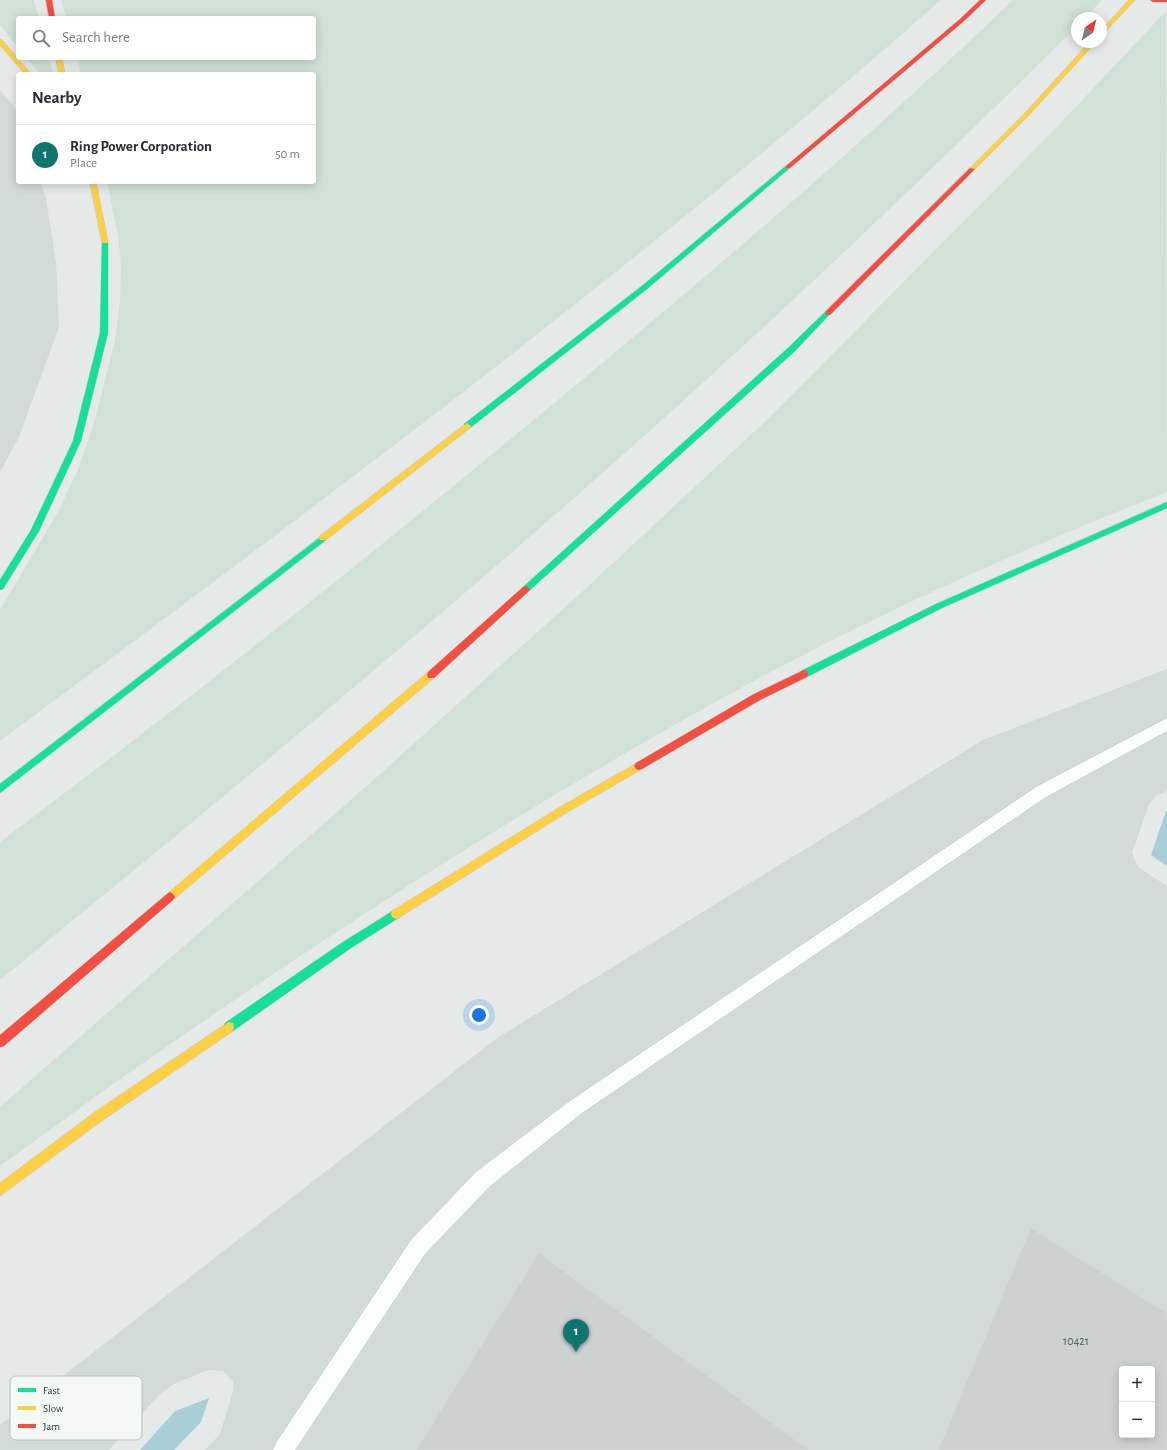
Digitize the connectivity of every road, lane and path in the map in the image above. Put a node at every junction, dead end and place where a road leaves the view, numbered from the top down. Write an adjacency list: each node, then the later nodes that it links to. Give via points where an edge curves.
1 (49, 0): 6 (main road)
2 (983, 0): 19 (main road, via 645,287)
3 (1132, 0): 7 (main road)
4 (1153, 0): 5 (main road)
5 (1167, 0)
6 (52, 16)
7 (1107, 27)
8 (0, 40): 10 (main road)
9 (1088, 48): 20 (main road, via 1027,114 792,349 422,683)
10 (16, 59)
11 (16, 60): 13 (main road)
12 (59, 60): 14 (main road)
13 (26, 72)
14 (62, 72)
15 (93, 184): 17 (main road, via 106,248 104,333 77,441 36,531)
16 (1167, 506): 21 (main road, via 939,606 757,697 563,810 347,946 99,1116)
17 (0, 587)
18 (1167, 724): 22 (lane, via 1041,792 576,1107 483,1179 418,1247)
19 (0, 789)
20 (0, 1042)
21 (0, 1190)
22 (283, 1450)

